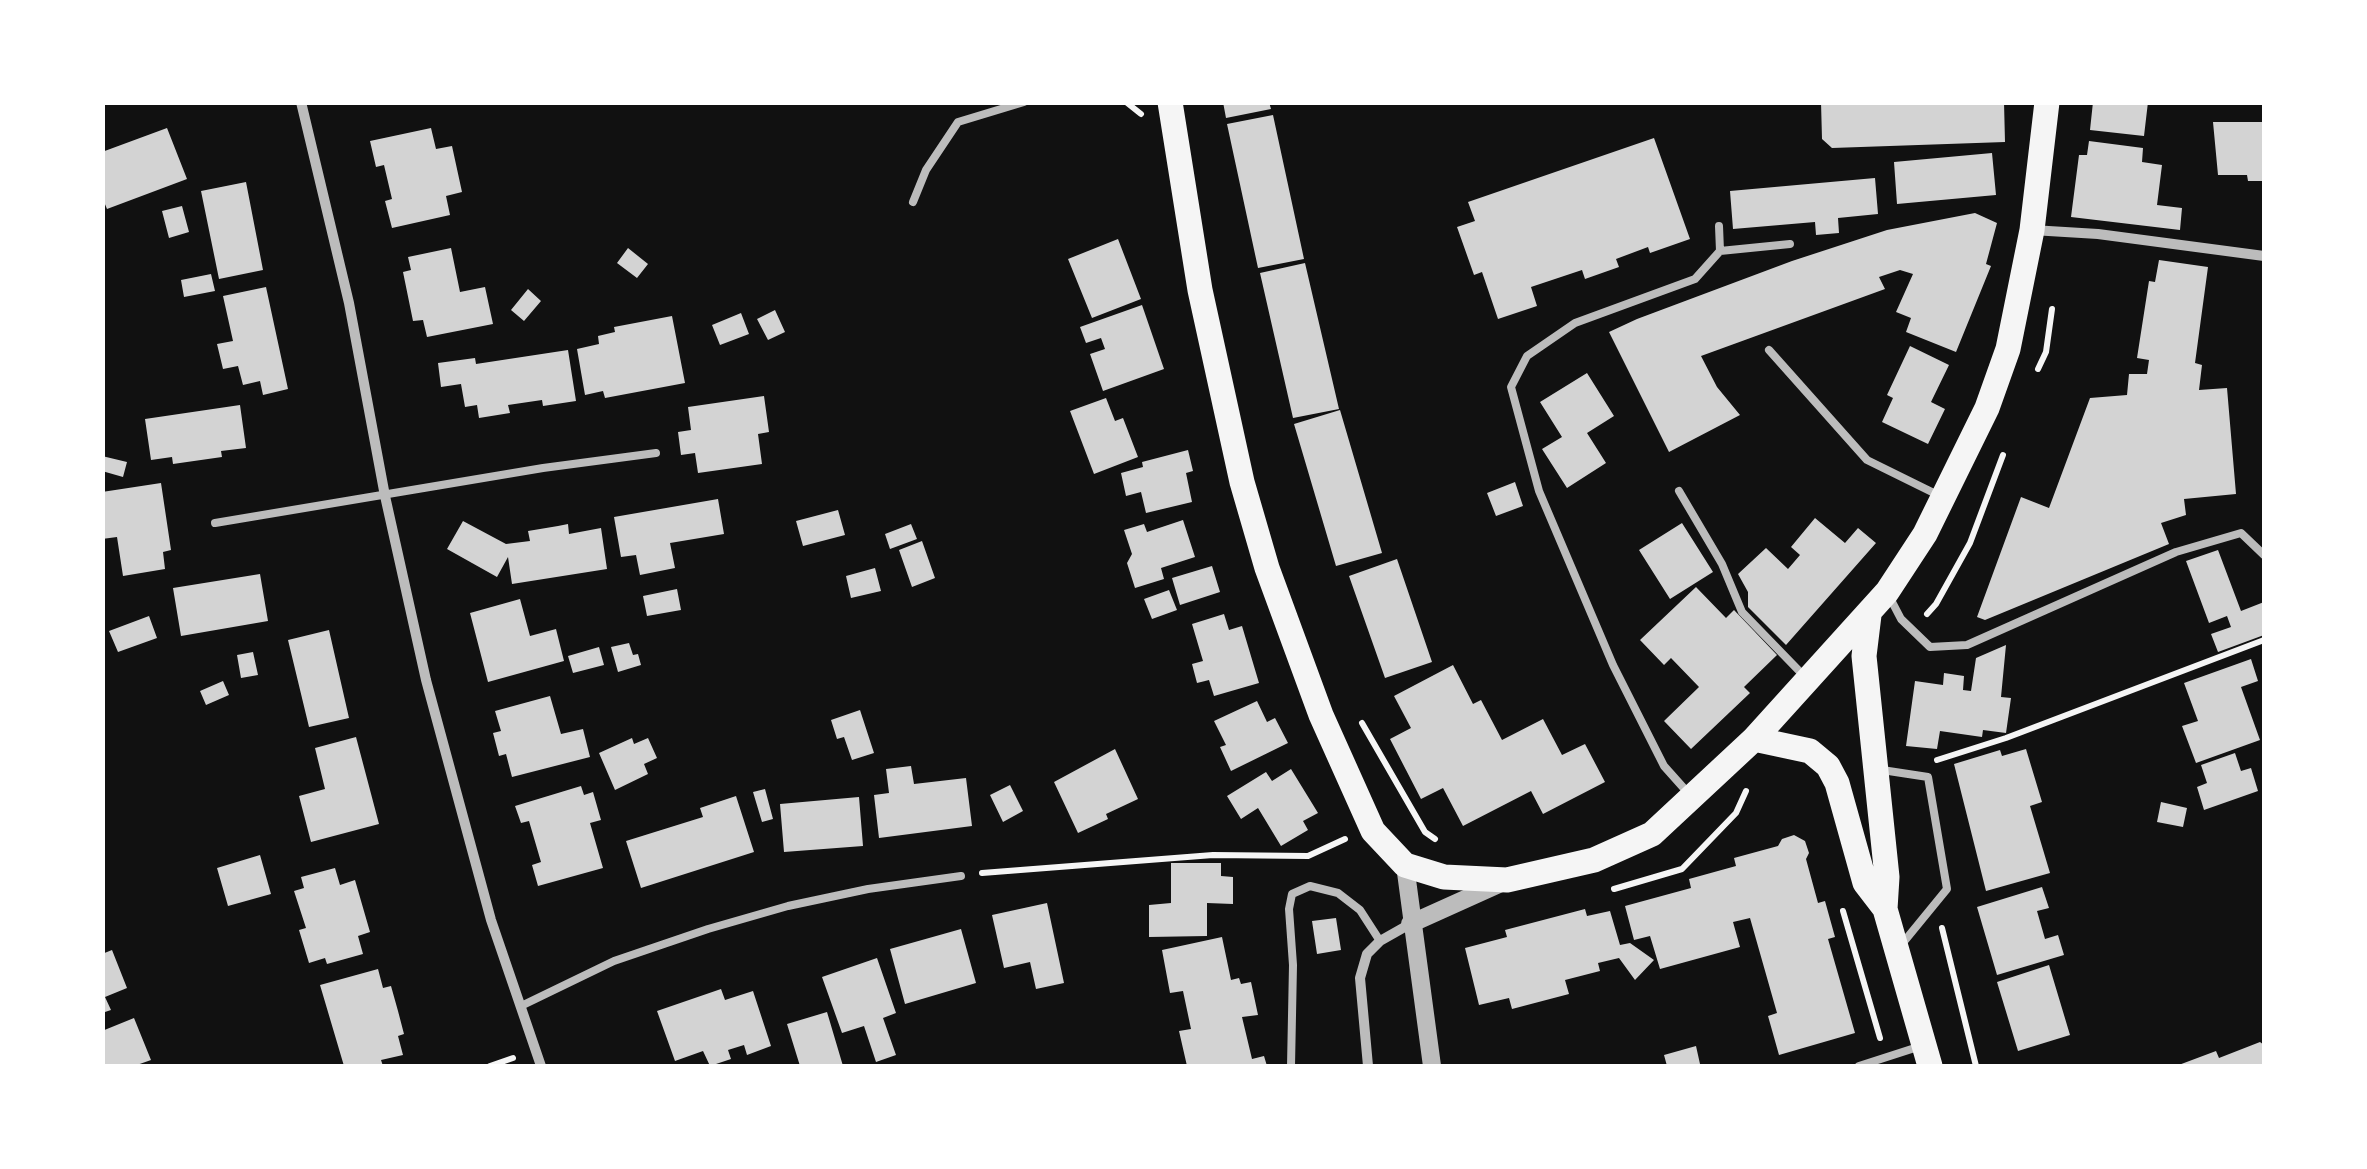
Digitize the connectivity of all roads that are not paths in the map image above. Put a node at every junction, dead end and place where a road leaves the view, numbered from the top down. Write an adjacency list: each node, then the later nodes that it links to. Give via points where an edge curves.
1 (301, 102): 14 (street, via 349,303)
2 (1024, 102): 5 (lane, via 958,122)
3 (1170, 102): 24 (main road, via 1200,290 1267,568 1374,831)
4 (2047, 102): 7 (main road)
5 (913, 202)
6 (1719, 226): 9 (lane)
7 (2032, 230): 10 (street); 15 (main road, via 2008,348 1987,408)
8 (1790, 244): 9 (lane)
9 (1720, 251): 23 (lane, via 1695,280 1575,323 1527,356 1512,387 1539,492 1613,666 1664,766)
10 (2264, 256)
11 (1769, 350): 15 (lane, via 1867,460)
12 (656, 453): 14 (lane)
13 (1679, 492): 20 (lane, via 1742,612)
14 (384, 496): 16 (lane); 31 (street, via 462,820)
15 (1942, 497): 18 (main road)
16 (215, 522)
17 (2264, 555): 18 (lane, via 2240,533 2176,552 1966,645 1930,647 1901,620)
18 (1886, 592): 19 (main road)
19 (1869, 615): 20 (main road); 22 (main road, via 1864,656)
20 (1810, 681): 21 (main road)
21 (1754, 739): 23 (main road); 27 (main road, via 1810,751 1828,766 1865,883)
22 (1874, 769): 27 (main road); 30 (lane, via 1928,777 1946,889)
23 (1692, 798): 26 (main road, via 1652,834 1594,860)
24 (1405, 865): 26 (main road, via 1444,877); 28 (street)
25 (961, 876): 31 (lane, via 868,889 708,928)
26 (1507, 880): 28 (street)
27 (1885, 909): 30 (main road)
28 (1410, 924): 29 (street); 36 (street)
29 (1380, 941): 34 (lane, via 1360,910 1338,893 1310,886 1292,894); 35 (street, via 1367,954 1360,978)
30 (1896, 951): 32 (main road)
31 (521, 1006): 33 (street)
32 (1926, 1056): 37 (lane)
33 (540, 1066)
34 (1290, 1066)
35 (1368, 1066)
36 (1432, 1066)
37 (1859, 1066)

